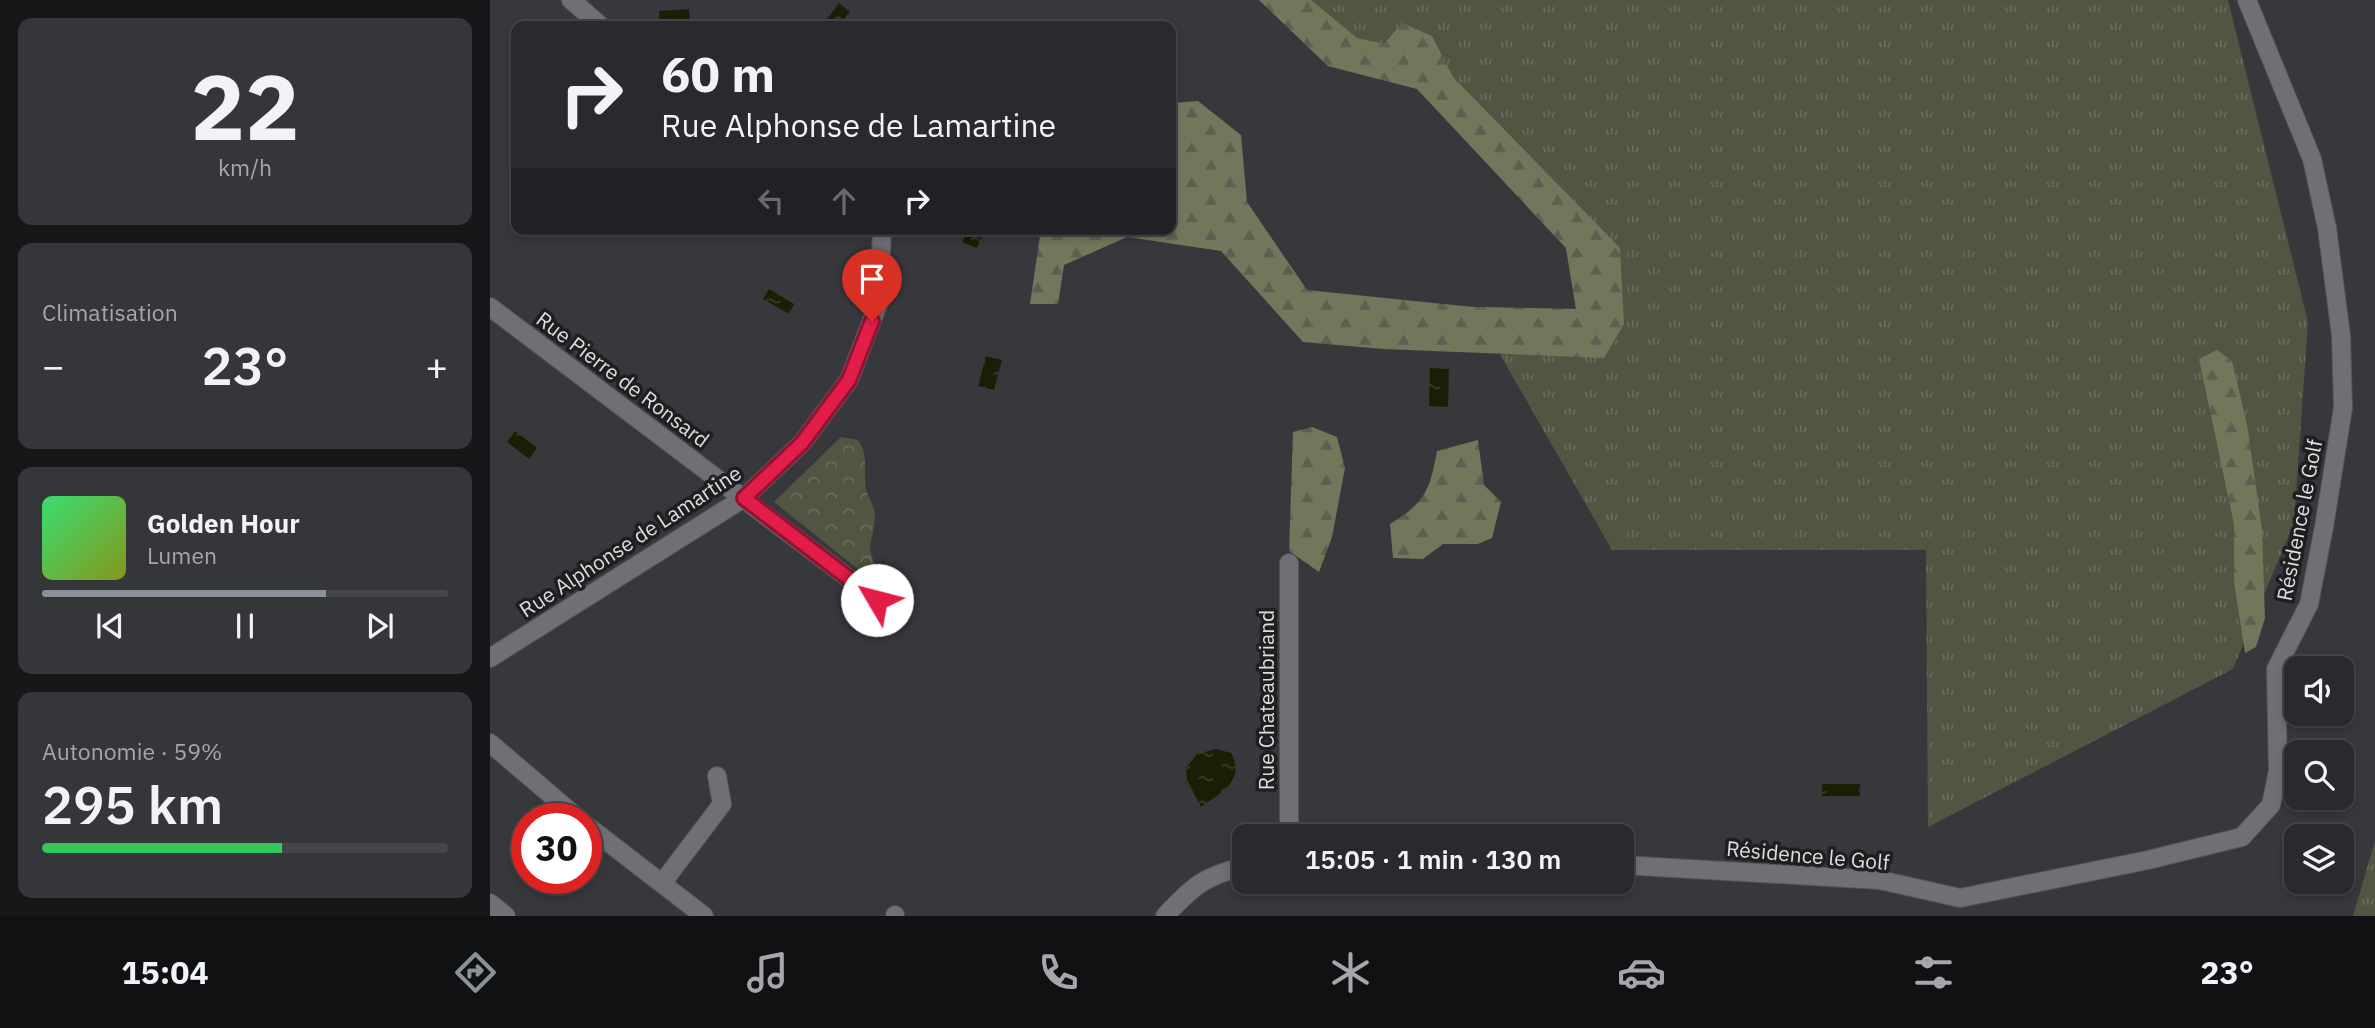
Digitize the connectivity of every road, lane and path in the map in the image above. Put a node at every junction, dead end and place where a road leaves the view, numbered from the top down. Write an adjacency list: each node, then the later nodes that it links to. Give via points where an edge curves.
1 (571, 0): 3 (street)
2 (2248, 0): 15 (street, Résidence le Golf, via 2312,159 2327,228 2341,335 2343,408 2322,540 2309,604 2276,669 2278,771 2271,806 2242,837 1960,898 1880,880)
3 (595, 21)
4 (882, 235): 6 (street, Rue Alphonse de Lamartine, via 879,302 849,380 802,443)
5 (490, 307): 6 (street, Rue Pierre de Ronsard)
6 (744, 498): 8 (street, Rue Pierre de Ronsard); 9 (street, Rue Alphonse de Lamartine)
7 (1289, 564): 13 (street, Rue Chateaubriand)
8 (896, 614)
9 (490, 658)
10 (490, 743): 12 (street)
11 (718, 776): 17 (street, via 722,804)
12 (560, 803)
13 (1289, 824)
14 (602, 837): 17 (street)
15 (1634, 866)
16 (1232, 870): 21 (street, via 1216,873 1185,894)
17 (663, 882): 20 (street)
18 (490, 903): 19 (street)
19 (506, 916)
20 (704, 916)
21 (1165, 916)

